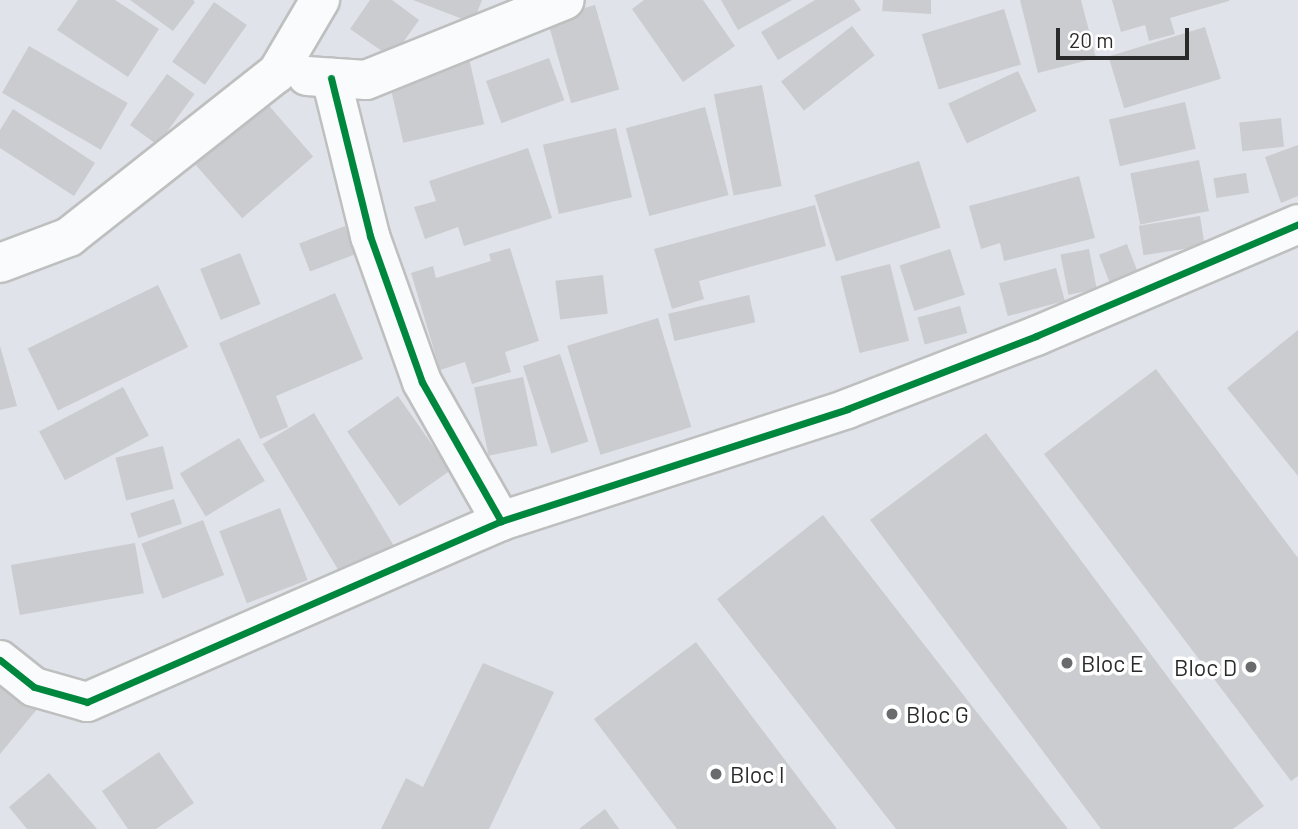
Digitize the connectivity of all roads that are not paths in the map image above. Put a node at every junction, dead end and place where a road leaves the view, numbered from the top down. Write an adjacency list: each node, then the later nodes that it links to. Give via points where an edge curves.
1 (320, 0): 3 (street)
2 (565, 0): 4 (street, via 366,80)
3 (277, 73): 4 (street); 6 (street, via 69,237)
4 (331, 78): 7 (street, via 370,236 422,382)
5 (1298, 224): 7 (street, via 1036,336 847,409)
6 (0, 263)
7 (501, 521): 8 (street, via 86,702 34,687)
8 (0, 660)

